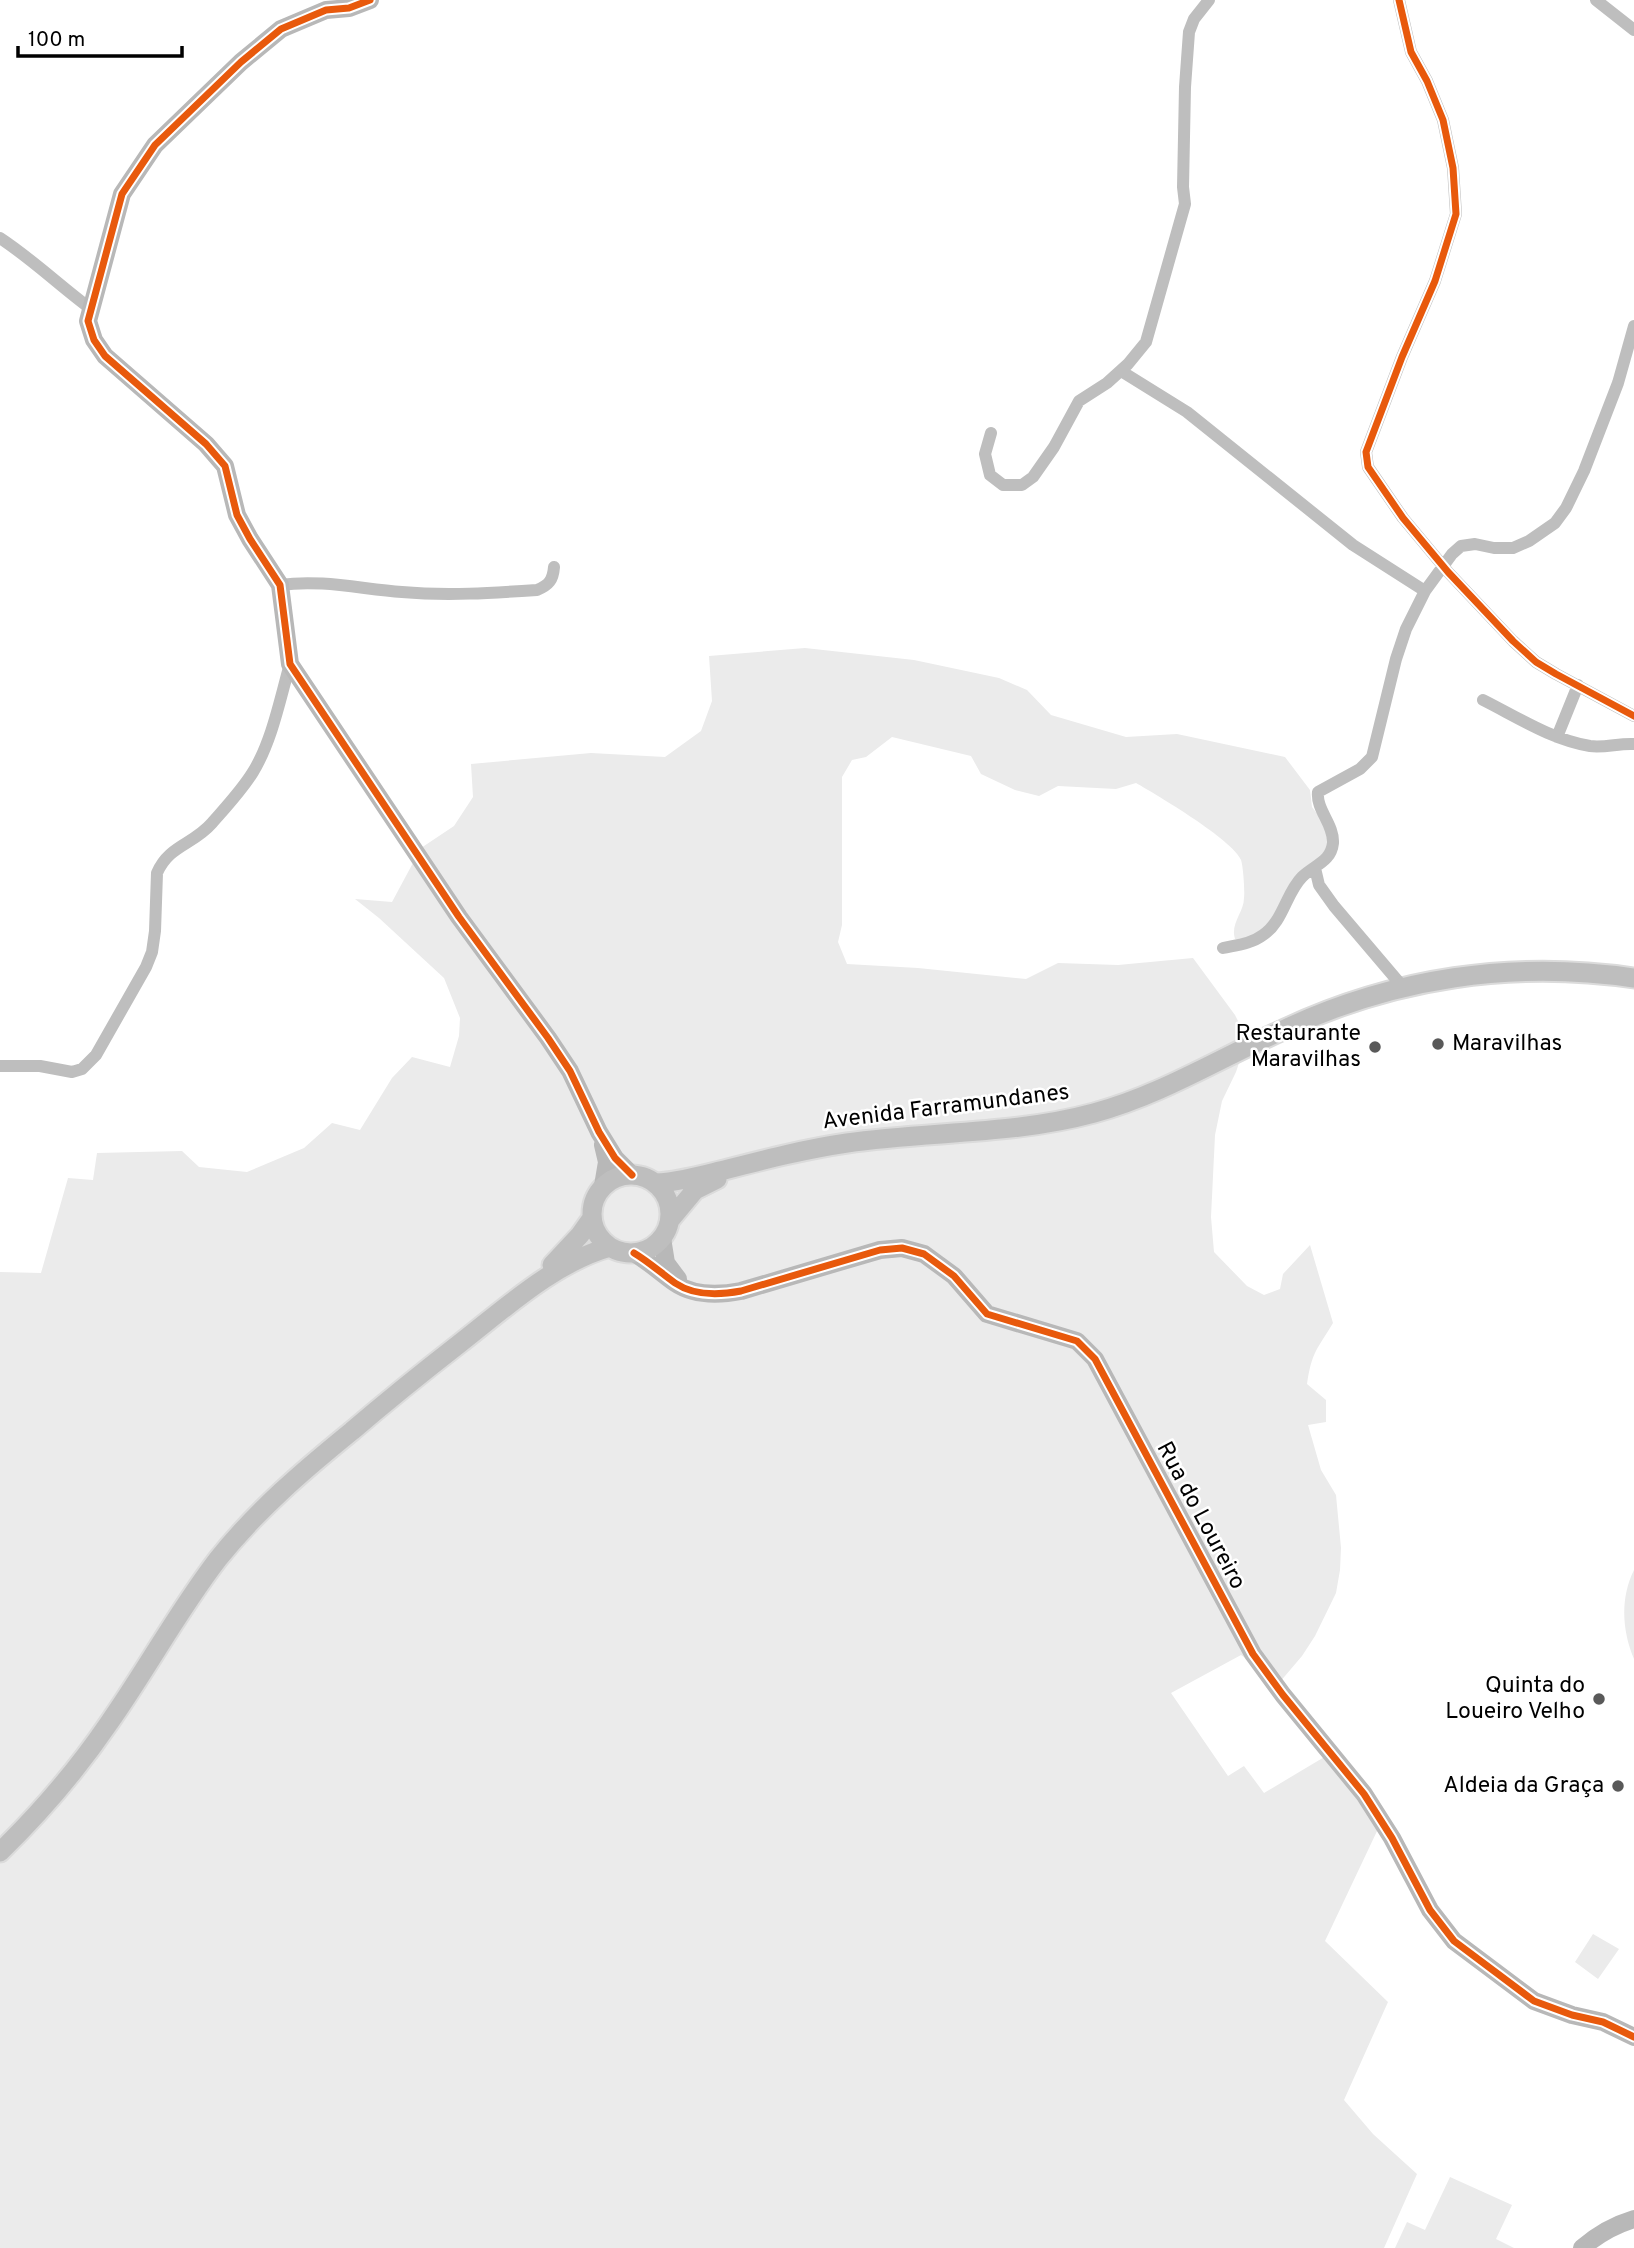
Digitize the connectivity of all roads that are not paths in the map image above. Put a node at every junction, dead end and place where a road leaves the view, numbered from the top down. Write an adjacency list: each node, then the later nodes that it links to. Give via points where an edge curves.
1 (370, 0): 7 (street, via 326,10 281,29 155,145 122,194)
2 (1209, 0): 9 (street, via 1189,32 1185,204 1146,342)
3 (1399, 0): 11 (street, via 1411,52 1443,120 1456,214 1435,281 1366,452 1368,467 1383,491)
4 (1596, 0): 5 (street)
5 (1634, 30)
6 (0, 238): 7 (street)
7 (91, 309): 13 (street, via 88,321 105,356 225,466 237,514)
8 (1634, 326): 11 (street, via 1584,471 1556,523 1513,548 1461,546)
9 (1121, 370): 10 (street, via 1079,401 1054,447 1022,485 1003,485 990,475 985,454); 14 (street, via 1187,412 1353,545)
10 (991, 433)
11 (1443, 566): 14 (street); 16 (street, via 1536,662)
12 (554, 567): 13 (street, via 553,578 537,590 447,594 301,582)
13 (280, 585): 15 (street)
14 (1425, 591): 21 (street, via 1399,649 1372,757 1360,769 1318,792 1317,801 1333,841 1329,857)
15 (290, 664): 25 (street, via 255,769 203,832 161,863 152,952 90,1064 72,1072); 26 (street, via 458,917 548,1038 580,1089)
16 (1578, 685): 18 (street); 19 (street)
17 (1483, 700): 19 (street)
18 (1634, 716)
19 (1557, 737): 20 (street, via 1589,746 1611,747)
20 (1632, 741)
21 (1315, 868): 22 (street, via 1302,878 1266,934); 24 (street, via 1319,885 1334,906)
22 (1223, 948)
23 (1634, 978): 24 (main road, Avenida Farramundanes, via 1498,972)
24 (1402, 986): 27 (main road, Avenida Farramundanes, via 1326,1010 1167,1086 1094,1113 1007,1129 847,1143)
25 (0, 1066)
26 (599, 1132): 28 (street); 30 (street, via 607,1162)
27 (743, 1165): 29 (main road); 32 (main road, via 695,1190)
28 (632, 1175): 29 (main road); 30 (main road)
29 (655, 1183): 32 (main road, via 667,1200)
30 (603, 1186): 31 (main road, via 592,1206)
31 (592, 1218): 33 (main road, via 595,1230); 36 (main road, via 565,1253)
32 (666, 1229): 34 (main road, via 654,1245); 35 (street, via 666,1263)
33 (610, 1247): 34 (main road); 36 (main road, via 572,1261)
34 (634, 1253): 35 (street, Rua do Loureiro)
35 (688, 1289): 38 (street, Rua do Loureiro, via 719,1295 741,1291 880,1250 902,1248 924,1254 954,1276 987,1314 1077,1341 1095,1359 1253,1654 1364,1794 1430,1910 1454,1941 1534,2001 1603,2022)
36 (507, 1306): 37 (main road, via 305,1469 254,1517 179,1615 72,1776)
37 (0, 1853)
38 (1634, 2037)
39 (1634, 2219): 40 (street, via 1597,2235)
40 (1582, 2248)

